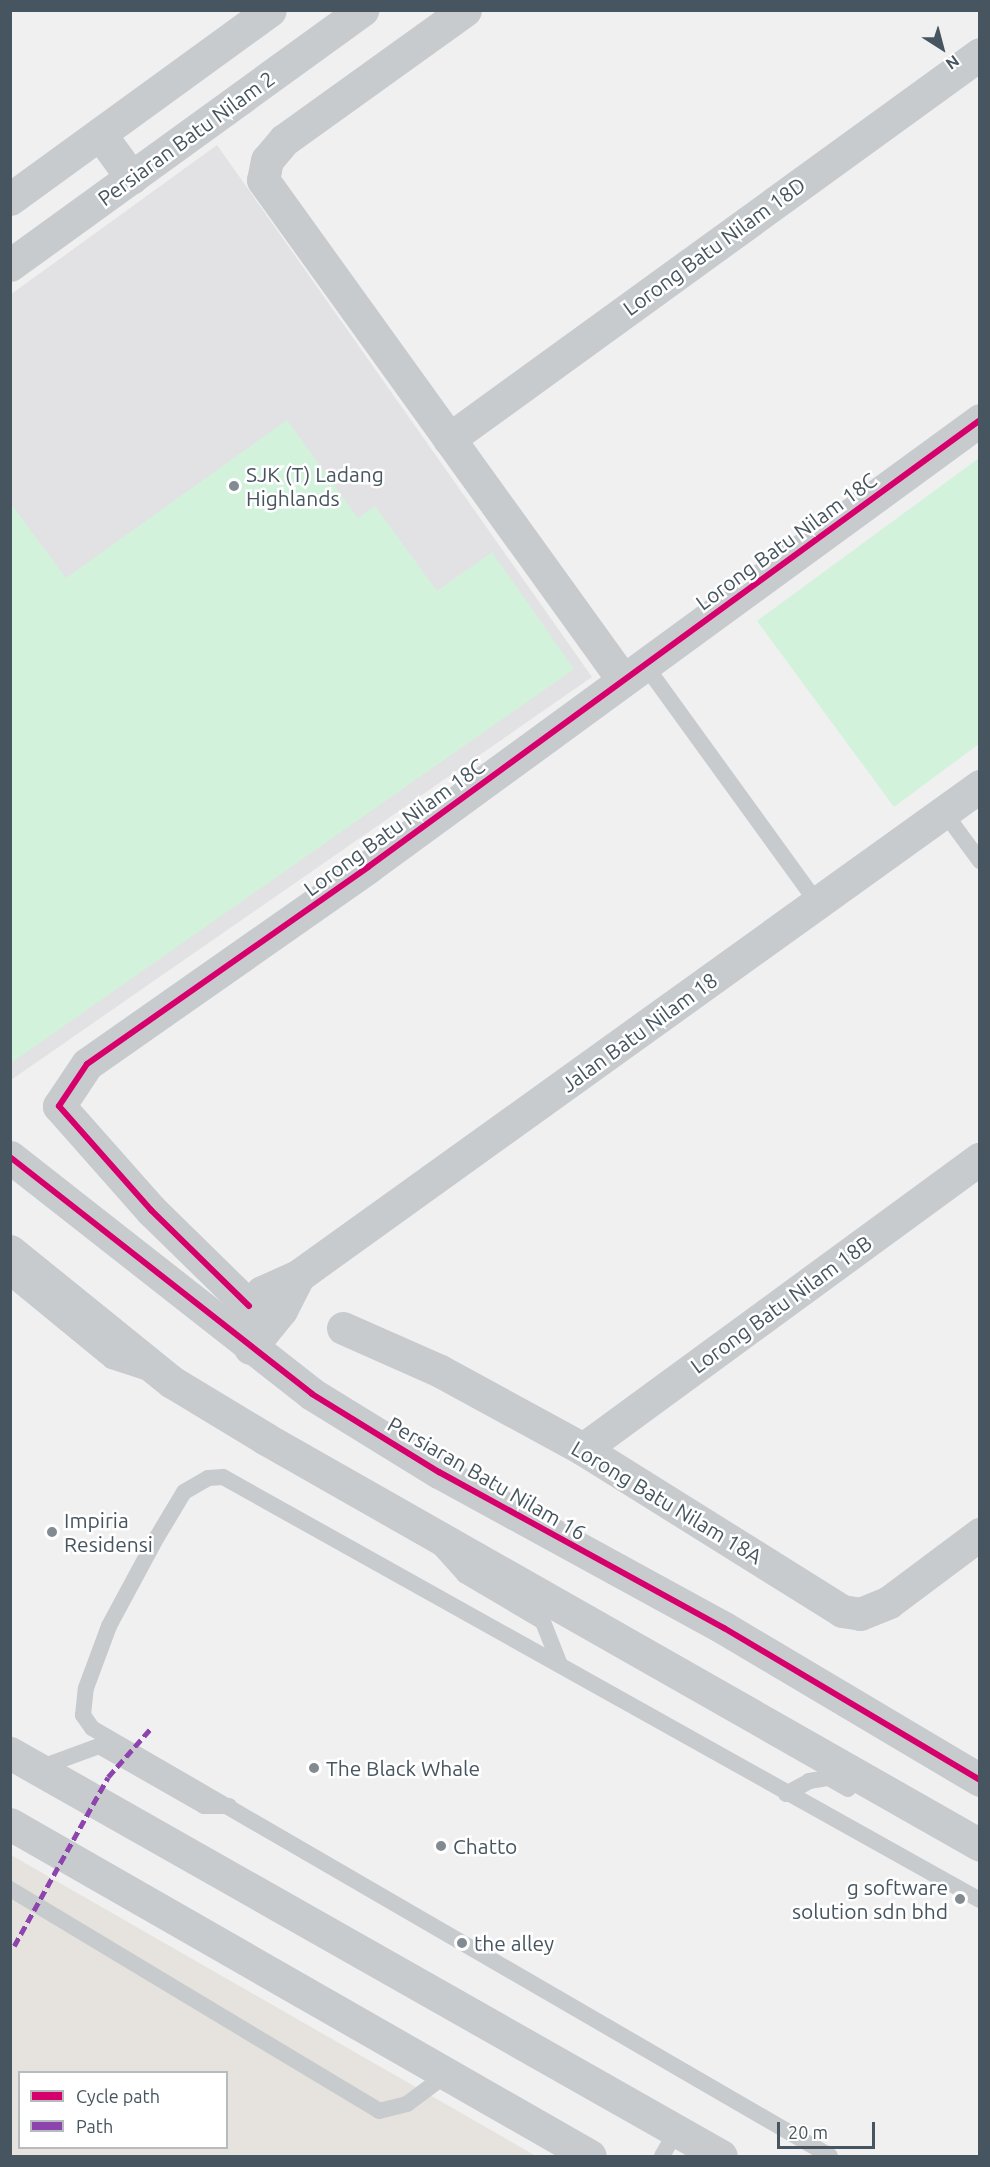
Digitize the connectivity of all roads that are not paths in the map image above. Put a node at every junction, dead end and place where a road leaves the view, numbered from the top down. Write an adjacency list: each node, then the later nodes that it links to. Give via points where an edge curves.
1 (270, 10): 5 (street)
2 (362, 10): 6 (street, Persiaran Batu Nilam 2)
3 (465, 10): 10 (street, via 284,140 267,160 263,180)
4 (980, 54): 10 (street, Lorong Batu Nilam 18D)
5 (100, 134): 6 (street); 7 (street)
6 (132, 178): 8 (street, Persiaran Batu Nilam 2)
7 (10, 199)
8 (10, 265)
9 (980, 420): 11 (street, Lorong Batu Nilam 18C)
10 (449, 439): 11 (street)
11 (634, 673): 15 (lane); 21 (street, Lorong Batu Nilam 18C, via 87,1064 59,1106 151,1210)
12 (980, 786): 13 (street, Jalan Batu Nilam 18)
13 (944, 812): 14 (lane); 15 (street, Jalan Batu Nilam 18)
14 (980, 861)
15 (817, 903): 19 (street, Jalan Batu Nilam 18)
16 (10, 1157): 23 (street, Persiaran Batu Nilam 16)
17 (980, 1158): 25 (street, Lorong Batu Nilam 18B)
18 (10, 1251): 24 (street)
19 (298, 1276): 21 (street, Jalan Batu Nilam 18, via 262,1292); 23 (street, Jalan Batu Nilam 18, via 280,1310)
20 (10, 1278): 24 (lane, via 111,1360)
21 (249, 1306): 23 (street, Jalan Batu Nilam 18)
22 (343, 1328): 25 (street, Lorong Batu Nilam 18A, via 440,1371)
23 (238, 1339): 31 (street, Persiaran Batu Nilam 16, via 312,1394 439,1472 724,1628)
24 (172, 1382): 26 (street)
25 (583, 1449): 27 (street, Lorong Batu Nilam 18A, via 842,1611 860,1614 889,1602)
26 (422, 1526): 28 (lane, via 464,1575 543,1622); 34 (street)
27 (980, 1534)
28 (560, 1665): 32 (lane); 33 (lane, via 242,1487 223,1477 208,1478 184,1492 157,1537 109,1626 81,1704 92,1728)
29 (10, 1753): 30 (street)
30 (39, 1768): 33 (lane, via 99,1746 204,1806); 40 (street)
31 (980, 1780)
32 (786, 1794): 34 (lane, via 808,1781 829,1778 904,1821); 38 (lane)
33 (230, 1806): 43 (lane)
34 (933, 1818): 36 (street)
35 (10, 1824): 39 (street)
36 (980, 1845)
37 (10, 1889): 39 (lane, via 379,2111 407,2104)
38 (980, 1900)
39 (447, 2074): 42 (street)
40 (670, 2144): 41 (street)
41 (717, 2156)
42 (590, 2157)
43 (830, 2157)

